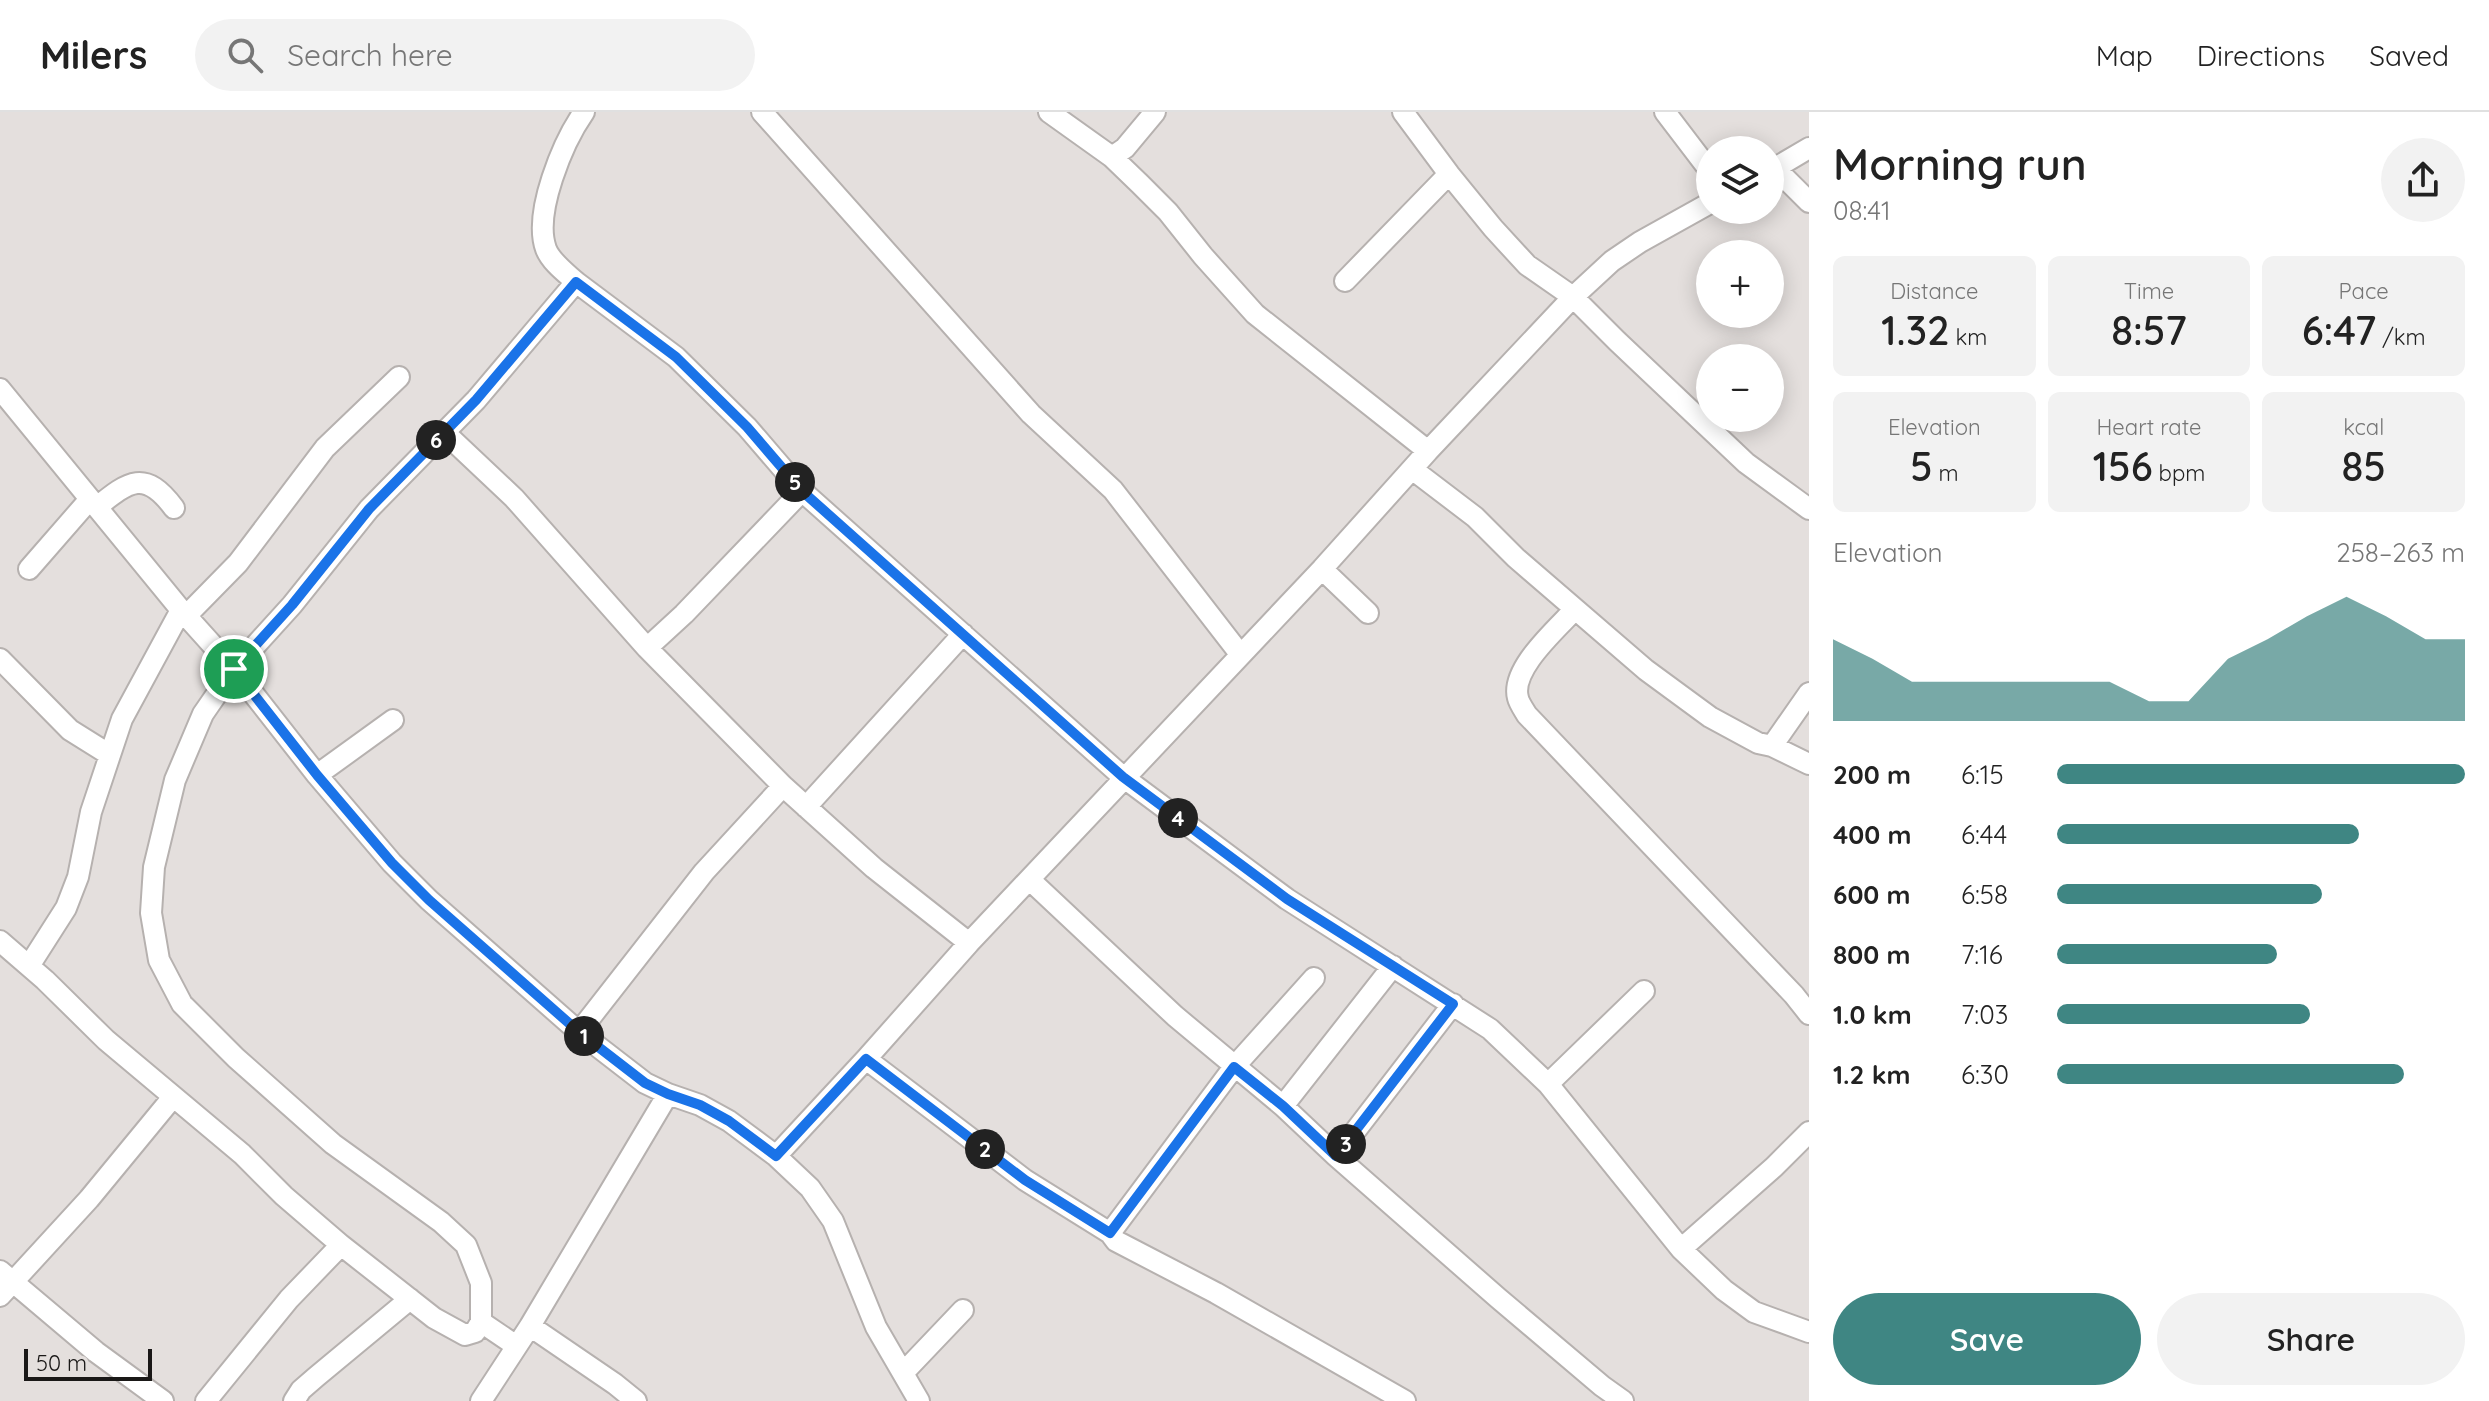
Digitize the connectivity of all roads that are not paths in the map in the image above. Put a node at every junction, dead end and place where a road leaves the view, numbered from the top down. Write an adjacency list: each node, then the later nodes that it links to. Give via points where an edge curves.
1 (584, 112): 16 (street, via 566,143 543,217 546,250)
2 (762, 112): 34 (street, via 1031,414 1113,490)
3 (1049, 112): 9 (street)
4 (1155, 112): 9 (street)
5 (1403, 112): 11 (street)
6 (1665, 112): 8 (street)
7 (1809, 148): 10 (street)
8 (1696, 153)
9 (1112, 157): 21 (street, via 1168,212 1255,314)
10 (1784, 163)
11 (1449, 174): 15 (street); 17 (street, via 1527,265)
12 (1784, 180): 13 (street)
13 (1809, 202)
14 (1696, 211): 17 (street, via 1612,261)
15 (1345, 281)
16 (576, 282): 20 (street); 23 (street, via 676,357)
17 (1573, 297): 21 (street); 26 (street, via 1746,463)
18 (399, 377): 31 (street, via 325,448)
19 (0, 389): 24 (street)
20 (444, 432): 33 (street, via 514,498); 36 (street, via 369,509 292,605)
21 (1428, 451): 22 (street)
22 (1412, 469): 28 (street); 29 (street, via 1475,517)
23 (802, 491): 32 (street); 33 (street)
24 (93, 503): 25 (street, via 123,486 143,483 161,491); 27 (street); 31 (street)
25 (174, 508)
26 (1809, 509)
27 (29, 569)
28 (1322, 569): 30 (street); 34 (street)
29 (1575, 609): 39 (street, via 1710,717); 54 (street, via 1526,664 1518,698 1527,715)
30 (1368, 613)
31 (189, 619): 36 (street); 40 (street, via 122,719)
32 (963, 634): 43 (street); 45 (street)
33 (647, 648): 44 (street)
34 (1240, 654): 43 (street)
35 (0, 659): 40 (street, via 70,730)
36 (227, 661): 42 (street); 71 (street, via 175,780 154,867 151,913 159,960 182,1004 236,1058 333,1144 466,1245 481,1283)
37 (1809, 693): 39 (street)
38 (393, 720): 42 (street)
39 (1772, 746): 41 (street)
40 (110, 755): 49 (street, via 78,877 66,908)
41 (1809, 764)
42 (317, 775): 55 (street, via 429,900)
43 (1123, 777): 46 (street); 50 (street, via 1287,899)
44 (783, 786): 45 (street); 55 (street, via 704,872)
45 (806, 807): 48 (street)
46 (1030, 880): 48 (street); 57 (street)
47 (0, 941): 49 (street)
48 (969, 943): 56 (street)
49 (29, 966): 60 (street)
50 (1393, 966): 53 (street); 61 (street)
51 (1314, 978): 57 (street)
52 (1644, 991): 58 (street)
53 (1453, 1004): 58 (street, via 1490,1029); 64 (street)
54 (1809, 1014)
55 (579, 1032): 59 (street, via 645,1083)
56 (866, 1059): 63 (street); 65 (street, via 1025,1180)
57 (1234, 1067): 61 (street); 65 (street)
58 (1548, 1084): 67 (street)
59 (668, 1094): 63 (street, via 729,1121); 72 (street)
60 (173, 1097): 66 (street); 68 (street, via 89,1199)
61 (1283, 1106): 64 (street)
62 (1809, 1132): 67 (street)
63 (776, 1156): 75 (street, via 810,1188 833,1221 876,1327)
64 (1336, 1156): 83 (street)
65 (1110, 1233): 82 (street)
66 (341, 1245): 69 (street); 77 (street)
67 (1681, 1249): 73 (street, via 1754,1312)
68 (4, 1283): 76 (street)
69 (410, 1299): 71 (street, via 465,1335); 78 (street)
70 (963, 1310): 75 (street)
71 (481, 1322): 74 (street)
72 (530, 1326): 74 (street); 80 (street)
73 (1809, 1332)
74 (515, 1345): 79 (street)
75 (903, 1373): 81 (street)
76 (163, 1401)
77 (206, 1401)
78 (294, 1401)
79 (481, 1401)
80 (636, 1401)
81 (919, 1401)
82 (1405, 1401)
83 (1623, 1401)

